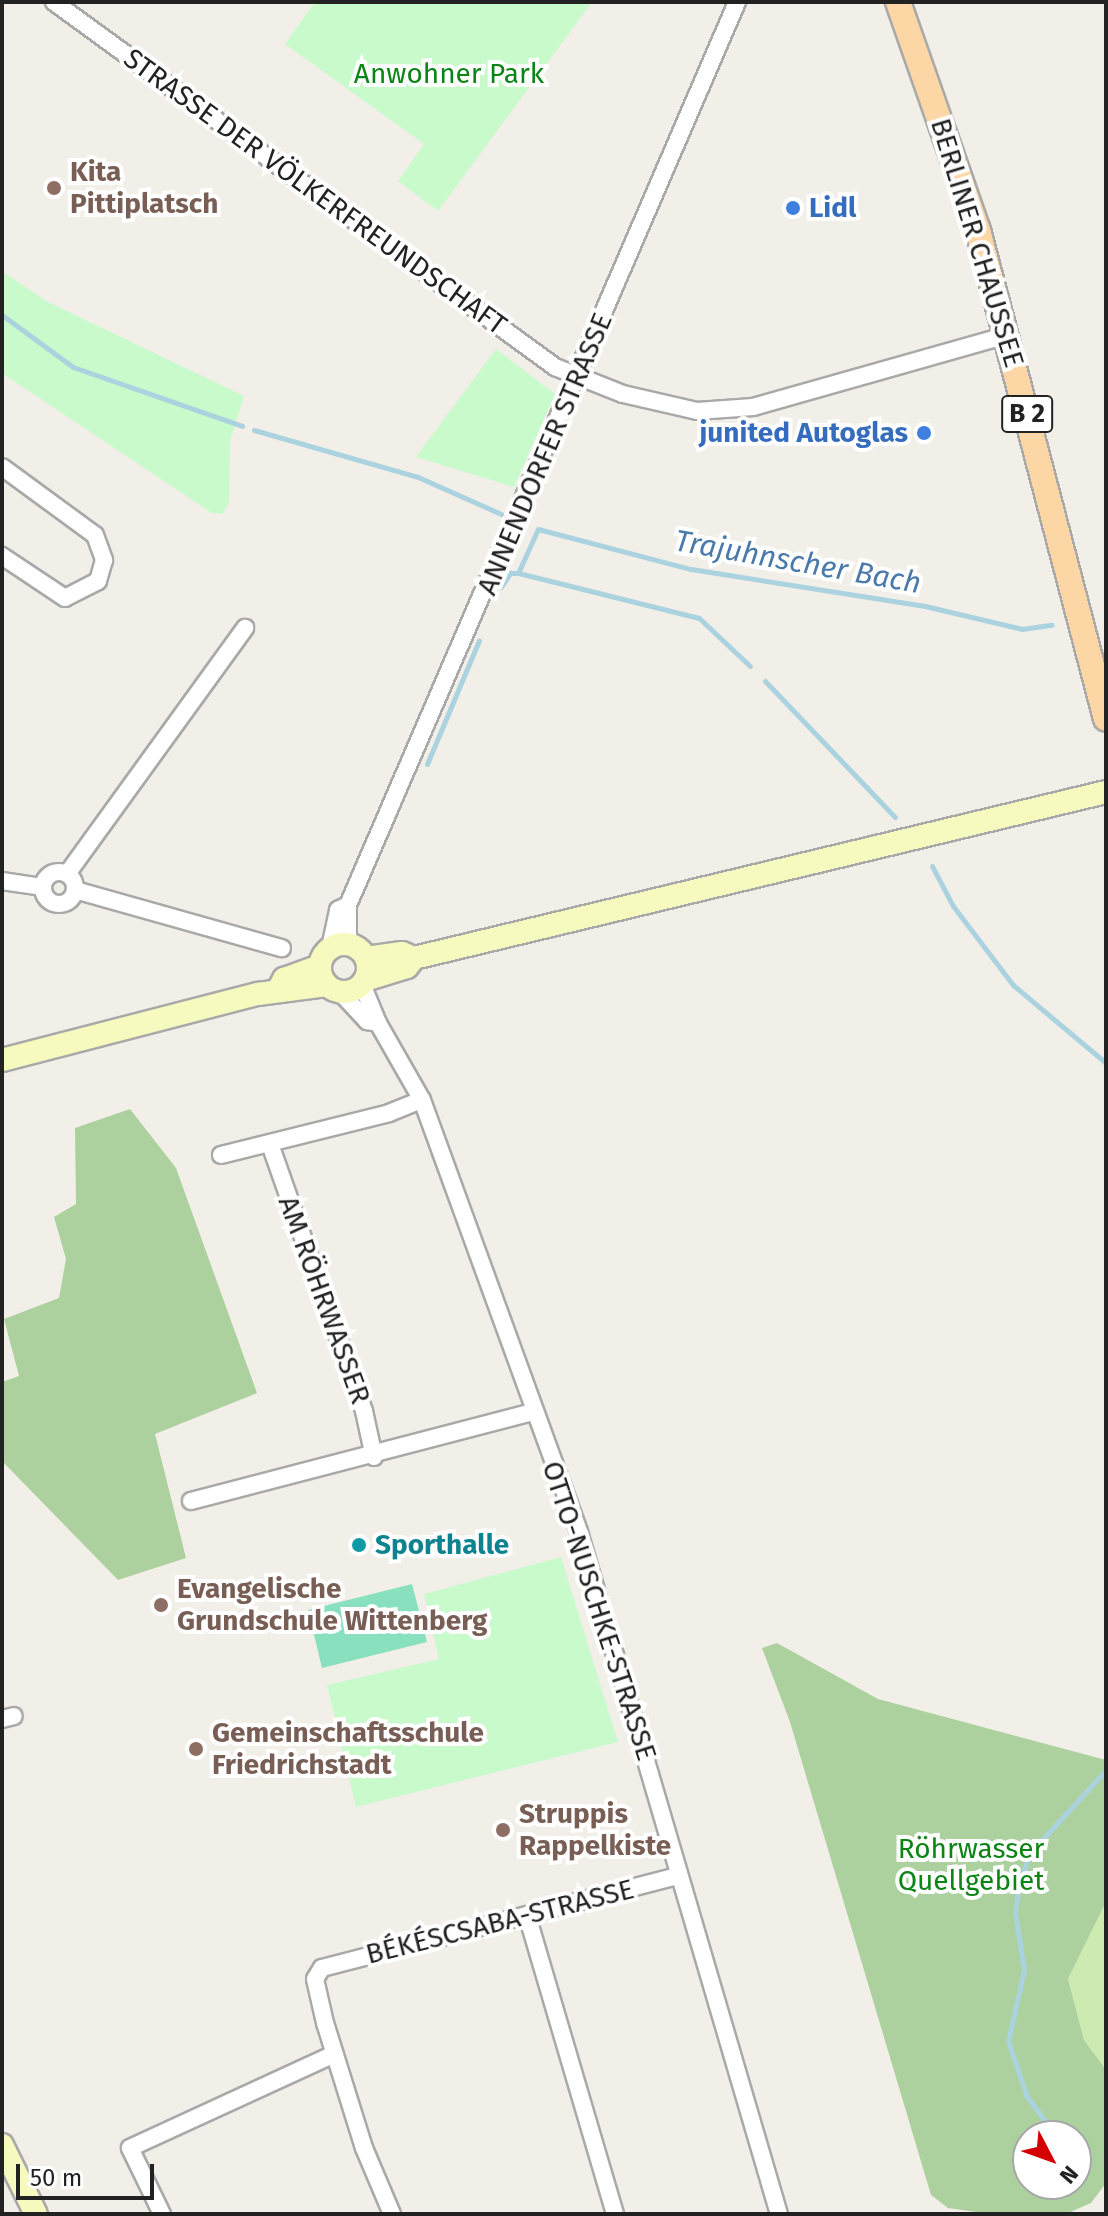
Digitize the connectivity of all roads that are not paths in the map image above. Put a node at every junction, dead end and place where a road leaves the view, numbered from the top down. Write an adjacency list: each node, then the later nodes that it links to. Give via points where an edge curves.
1 (54, 2): 5 (street, STRASSE DER VÖLKERFREUNDSCHAFT, via 555,367)
2 (737, 2): 5 (street, ANNENDORFER STRASSE)
3 (898, 2): 4 (main road, BERLINER CHAUSSEE / B 2, via 967,191)
4 (1007, 335): 5 (street, STRASSE DER VÖLKERFREUNDSCHAFT, via 738,409 674,408); 9 (main road, BERLINER CHAUSSEE / B 2)
5 (577, 377): 16 (street, ANNENDORFER STRASSE, via 348,905)
6 (2, 467): 7 (street, via 95,535 104,560 98,581 65,598)
7 (2, 556)
8 (245, 628): 11 (street)
9 (1106, 719)
10 (1106, 792): 17 (main road)
11 (67, 874): 13 (street, via 51,874); 14 (street)
12 (2, 881): 13 (street)
13 (42, 887): 14 (street, via 45,897 57,905 71,900)
14 (75, 890): 15 (street)
15 (282, 948)
16 (333, 967): 17 (main road); 17 (main road); 18 (street, OTTO-NUSCHKE-STRASSE, via 367,1021); 19 (main road, via 284,979 278,990)
17 (365, 974): 18 (street, OTTO-NUSCHKE-STRASSE)
18 (378, 1023): 20 (street, OTTO-NUSCHKE-STRASSE)
19 (2, 1060)
20 (422, 1100): 21 (street); 23 (street, OTTO-NUSCHKE-STRASSE)
21 (270, 1144): 22 (street); 24 (street, AM RÖHRWASSER, via 364,1411)
22 (221, 1155)
23 (532, 1412): 24 (street); 26 (street, OTTO-NUSCHKE-STRASSE, via 602,1603)
24 (374, 1457): 25 (street)
25 (191, 1501)
26 (679, 1876): 27 (street, BÉKÉSCSABA-STRASSE); 34 (street, OTTO-NUSCHKE-STRASSE)
27 (527, 1915): 28 (street, BÉKÉSCSABA-STRASSE, via 322,1968 316,1989); 33 (street)
28 (334, 2054): 31 (street, via 130,2148); 32 (street)
29 (2, 2145): 30 (main road)
30 (36, 2214)
31 (162, 2214)
32 (392, 2214)
33 (615, 2214)
34 (779, 2214)

